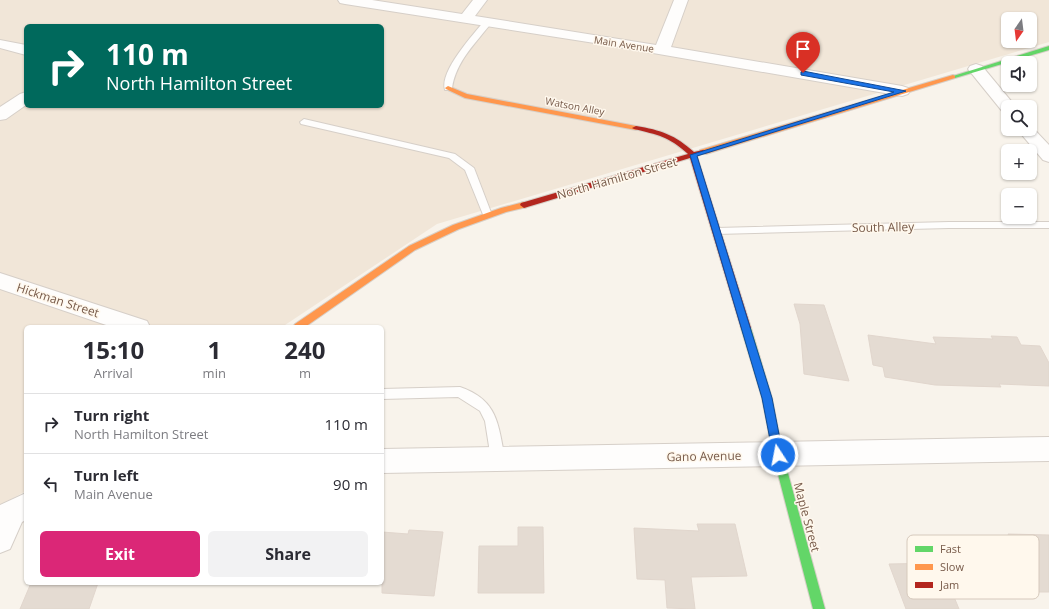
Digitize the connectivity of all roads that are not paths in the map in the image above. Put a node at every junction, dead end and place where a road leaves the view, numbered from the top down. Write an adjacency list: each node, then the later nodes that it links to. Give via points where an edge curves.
1 (345, 0): 4 (street, Main Avenue)
2 (480, 0): 4 (street)
3 (681, 0): 9 (street)
4 (465, 19): 5 (street, Main Avenue)
5 (488, 22): 9 (street, Main Avenue); 11 (lane, via 456,65 448,81)
6 (0, 44): 8 (street)
7 (1049, 48): 10 (street, North Hamilton Street)
8 (24, 50)
9 (662, 50): 12 (street, Main Avenue)
10 (976, 69): 12 (street, North Hamilton Street); 14 (street)
11 (448, 88): 18 (street, Watson Alley, via 465,96 664,133 678,141)
12 (902, 91): 18 (street, North Hamilton Street)
13 (24, 98): 15 (street)
14 (1002, 100)
15 (0, 115)
16 (304, 122): 20 (lane, via 452,156 469,168)
17 (1032, 136): 19 (street)
18 (693, 155): 20 (street, North Hamilton Street); 22 (street, Maple Street)
19 (1049, 156)
20 (487, 215): 25 (street, North Hamilton Street, via 412,248)
21 (1049, 225): 22 (lane, South Alley)
22 (717, 231): 28 (street, Maple Street, via 767,398)
23 (0, 281): 24 (street, Hickman Street)
24 (133, 325)
25 (301, 325)
26 (384, 394): 29 (lane, via 460,392 484,407 491,420)
27 (1049, 449): 28 (street, Gano Avenue)
28 (778, 455): 29 (street, Gano Avenue); 33 (street, Maple Street)
29 (498, 459): 30 (street, Gano Avenue)
30 (384, 461)
31 (13, 512): 32 (street)
32 (0, 539)
33 (819, 609)

